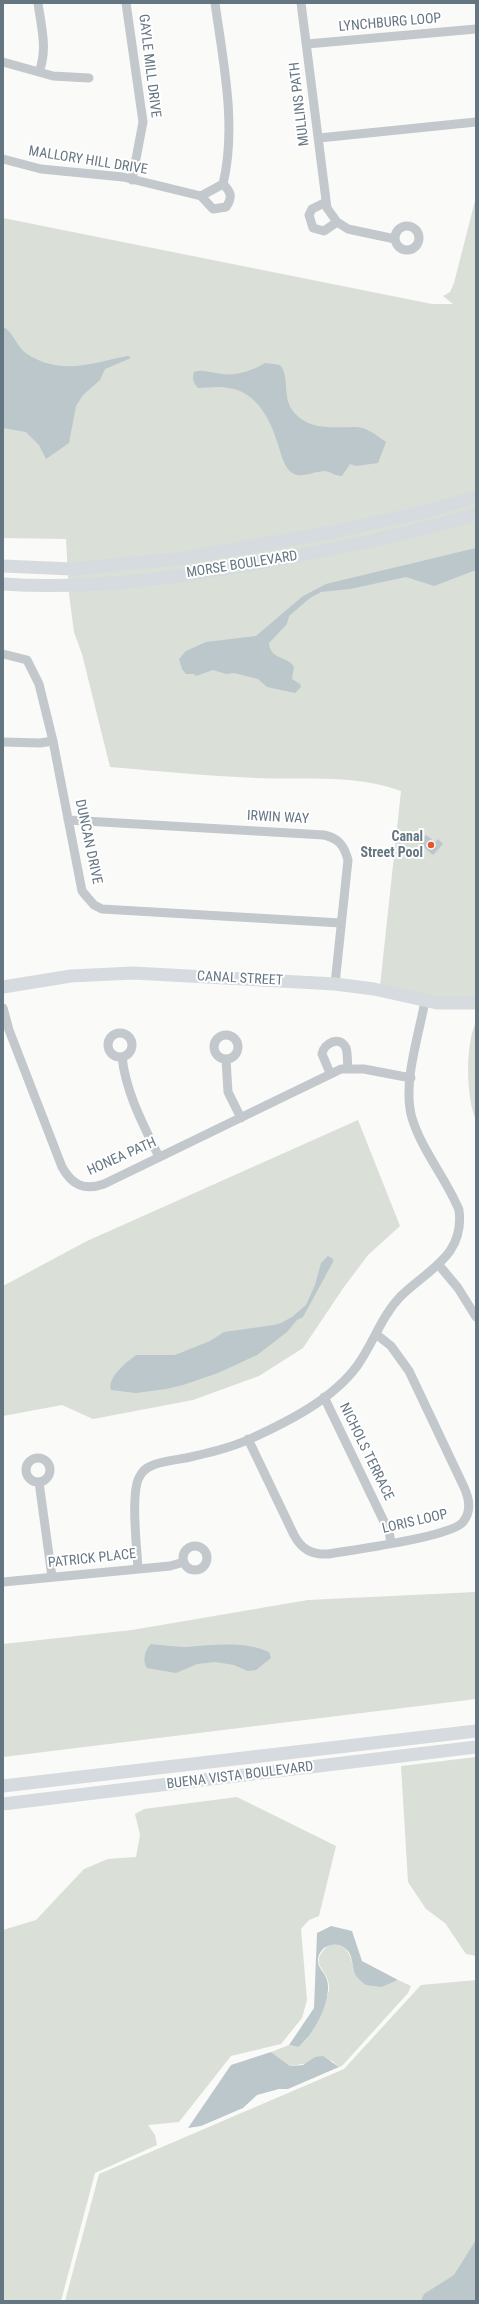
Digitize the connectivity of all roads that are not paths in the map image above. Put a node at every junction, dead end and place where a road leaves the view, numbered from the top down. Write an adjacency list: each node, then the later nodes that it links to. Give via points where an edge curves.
1 (38, 3): 8 (street, via 44,42)
2 (126, 3): 13 (street, GAYLE MILL DRIVE, via 142,122)
3 (216, 3): 14 (street, via 229,123 227,169)
4 (301, 3): 6 (street, MULLINS PATH)
5 (476, 29): 6 (street, LYNCHBURG LOOP)
6 (308, 44): 11 (street, MULLINS PATH)
7 (3, 62): 8 (street)
8 (40, 72): 9 (street, via 53,76)
9 (89, 78)
10 (476, 122): 11 (street)
11 (319, 138): 16 (street, MULLINS PATH)
12 (3, 160): 13 (street, MALLORY HILL DRIVE, via 41,169)
13 (132, 180): 15 (street, MALLORY HILL DRIVE)
14 (223, 184): 15 (street); 15 (street, via 230,191 230,202 226,207 212,209)
15 (201, 196)
16 (326, 202): 17 (street, MULLINS PATH, via 327,208); 17 (street, via 312,209 309,215 313,228 324,231)
17 (337, 222): 18 (street, via 348,229)
18 (395, 239)
19 (476, 497): 21 (main road, MORSE BOULEVARD, via 424,512 328,533 177,559 72,570)
20 (476, 514): 22 (main road, MORSE BOULEVARD, via 324,552 207,572 68,586)
21 (3, 566)
22 (3, 584)
23 (3, 654): 24 (street, DUNCAN DRIVE, via 27,660 39,684)
24 (53, 741): 25 (street); 26 (street, DUNCAN DRIVE)
25 (3, 742)
26 (68, 820): 27 (street, DUNCAN DRIVE, via 82,891 94,905 102,909); 27 (street, IRWIN WAY, via 324,834 333,837 340,842 348,860)
27 (341, 923): 28 (street, IRWIN WAY)
28 (334, 984): 29 (main road, CANAL STREET, via 134,973 71,976); 30 (main road, CANAL STREET, via 374,989)
29 (3, 986)
30 (425, 1001): 31 (main road, CANAL STREET, via 452,1005); 37 (street)
31 (476, 1003)
32 (3, 1008): 39 (street, HONEA PATH, via 67,1177 80,1186 96,1187)
33 (122, 1057): 39 (street, via 131,1098)
34 (226, 1059): 38 (street, via 228,1092)
35 (348, 1068): 36 (street, HONEA PATH); 36 (street, via 346,1049 335,1041 330,1042 322,1054); 37 (street, HONEA PATH)
36 (330, 1074): 38 (street, HONEA PATH)
37 (411, 1078): 40 (street, via 410,1100 415,1126 459,1210 461,1222 457,1243)
38 (240, 1118): 39 (street, HONEA PATH)
39 (158, 1157)
40 (438, 1264): 41 (street); 43 (street, via 394,1304)
41 (473, 1305): 42 (street)
42 (476, 1317)
43 (376, 1334): 44 (street, via 356,1368); 47 (street, LORIS LOOP, via 391,1346 409,1371 466,1490 469,1504 464,1519 454,1529)
44 (324, 1397): 45 (street, via 288,1420); 47 (street, NICHOLS TERRACE, via 389,1532)
45 (248, 1439): 47 (street, LORIS LOOP, via 294,1535 306,1550 313,1554 329,1554); 49 (street, via 211,1452 154,1464 139,1476 135,1492)
46 (39, 1482): 50 (street)
47 (391, 1542)
48 (184, 1562): 49 (street, PATRICK PLACE)
49 (138, 1569): 50 (street, PATRICK PLACE)
50 (52, 1577): 51 (street, PATRICK PLACE)
51 (3, 1582)
52 (476, 1731): 54 (main road, BUENA VISTA BOULEVARD)
53 (476, 1747): 55 (main road, BUENA VISTA BOULEVARD)
54 (3, 1786)
55 (3, 1804)

